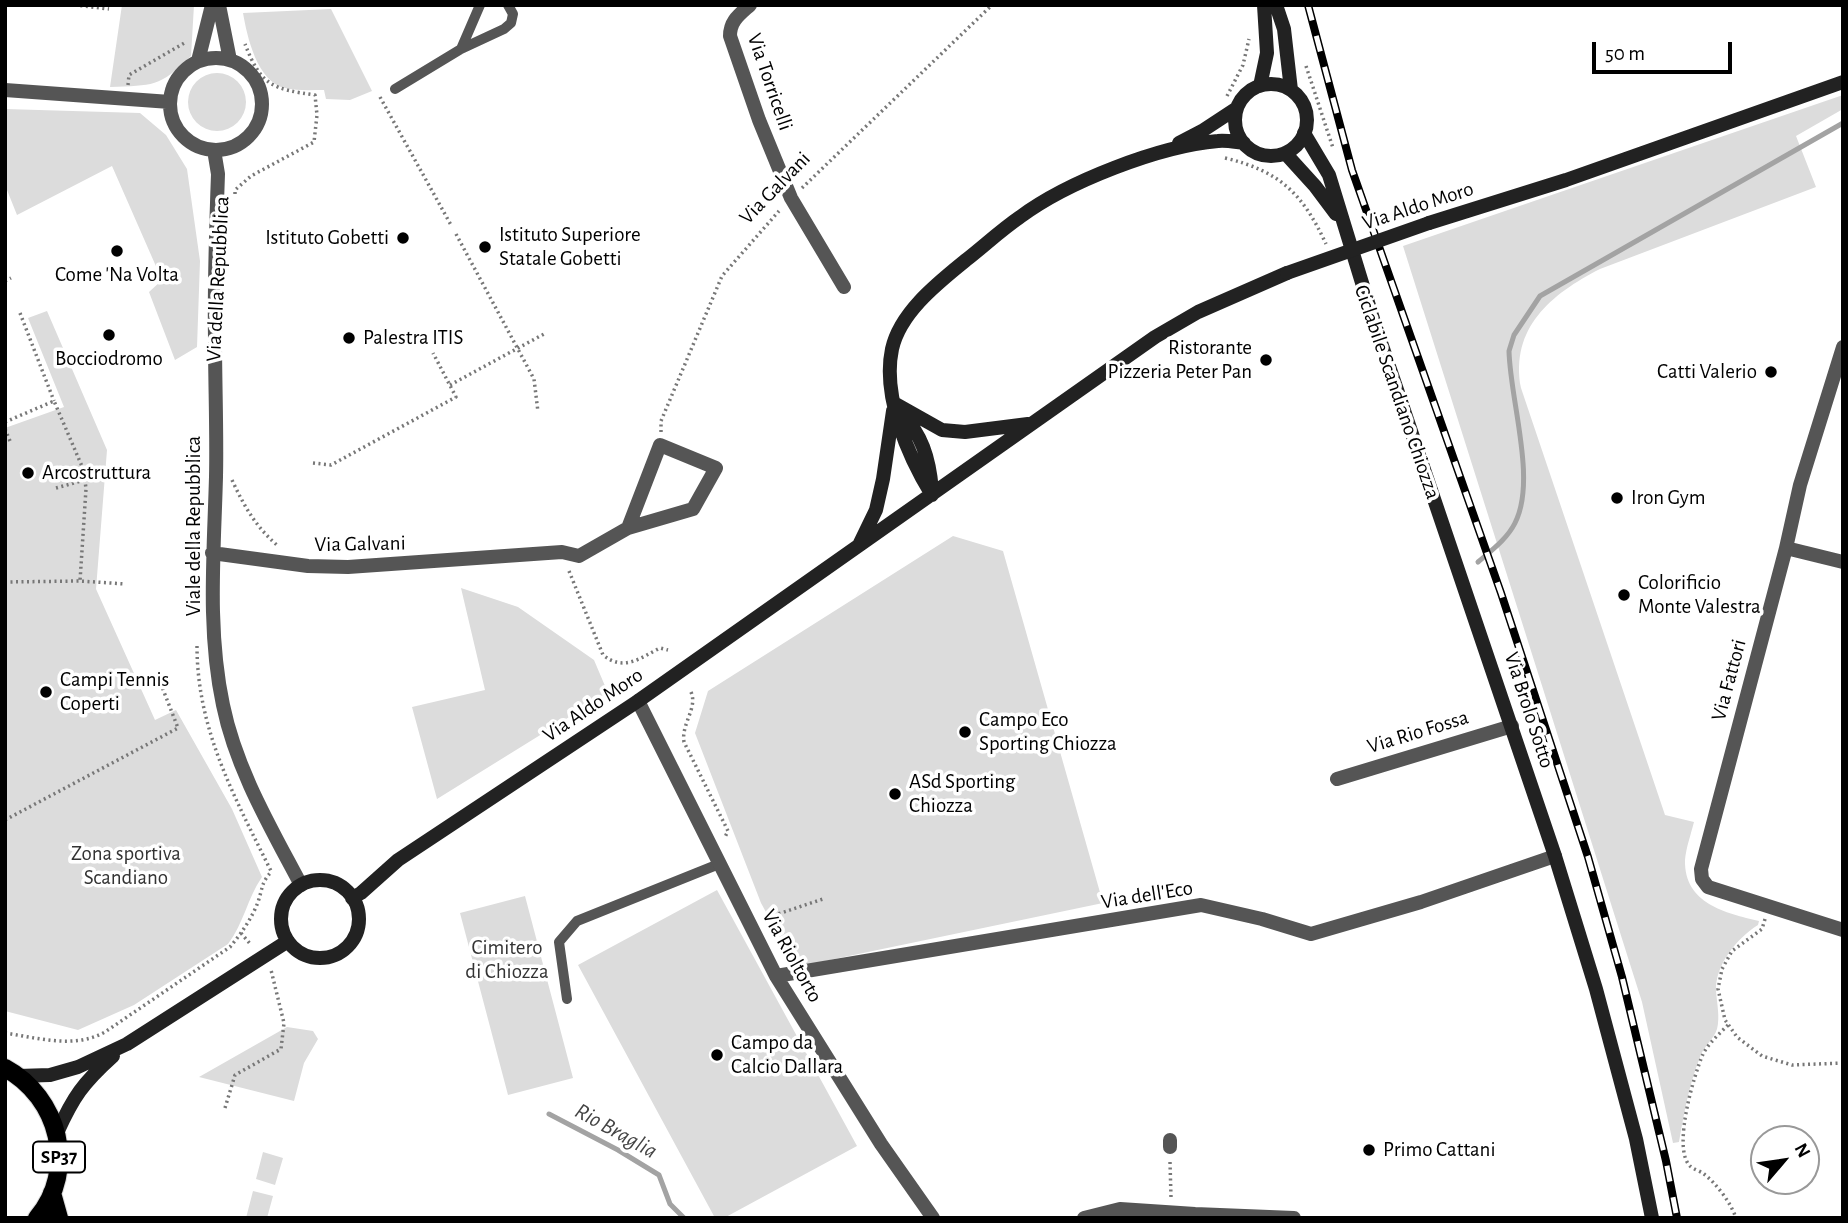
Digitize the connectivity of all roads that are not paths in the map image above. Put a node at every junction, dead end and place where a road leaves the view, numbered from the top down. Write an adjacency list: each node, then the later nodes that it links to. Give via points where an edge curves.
1 (212, 5): 10 (street)
2 (219, 5): 9 (street)
3 (480, 5): 8 (lane)
4 (508, 5): 8 (lane, via 511,23)
5 (750, 5): 24 (street, Via Torricelli, via 730,26 730,36 787,203)
6 (1264, 5): 12 (main road, via 1267,50)
7 (1276, 5): 15 (main road, via 1284,29)
8 (461, 49): 13 (lane)
9 (230, 60): 10 (street); 20 (street, via 252,76 262,108 247,139)
10 (198, 61): 16 (street, via 176,82)
11 (1843, 82): 27 (main road, Via Aldo Moro, bridge, via 1287,273 1198,312 1155,337)
12 (1260, 86): 15 (main road); 17 (main road)
13 (394, 89)
14 (5, 90): 16 (street)
15 (1291, 90): 18 (main road, via 1306,114)
16 (170, 102): 20 (street, via 174,123 186,138)
17 (1231, 103): 19 (main road); 21 (main road, via 1202,131)
18 (1304, 133): 22 (main road); 23 (main road, Via Brolo Sotto, via 1329,174)
19 (1244, 143): 21 (main road, via 1220,141); 22 (main road, via 1267,155)
20 (214, 150): 32 (street, Viale della Repubblica, via 218,174)
21 (1160, 153): 26 (main road, via 1061,192 1021,216 941,280 910,314 892,349)
22 (1285, 153): 23 (main road, Via Brolo Sotto)
23 (1342, 222): 35 (main road, Via Brolo Sotto)
24 (844, 287)
25 (1843, 347): 31 (street, Via Fattori, via 1800,485)
26 (894, 403): 27 (main road, Via Aldo Moro, via 942,430 965,432); 28 (main road, via 917,431 930,470); 30 (main road, via 876,510)
27 (1033, 423): 28 (main road, Via Aldo Moro)
28 (932, 495): 30 (main road, Via Aldo Moro)
29 (628, 528): 29 (street, Via Galvani, via 693,509 716,468 660,445); 32 (street, Via Galvani, via 579,556 562,552 348,567)
30 (859, 547): 34 (main road, Via Aldo Moro)
31 (1786, 548): 33 (street); 41 (street, Via Fattori, via 1700,869 1708,887)
32 (212, 553): 39 (street, Viale della Repubblica, via 215,652 223,706 251,787)
33 (1843, 562)
34 (638, 701): 38 (street, Via Rioltorto); 40 (main road, Via Aldo Moro, via 397,860)
35 (1512, 726): 36 (street, Via Rio Fossa); 37 (main road, Via Brolo Sotto)
36 (1337, 779)
37 (1555, 856): 43 (street, Via dell'Eco, via 1311,934 1201,905); 54 (main road, Via Brolo Sotto, via 1600,1001)
38 (719, 864): 43 (street, Via Rioltorto); 44 (lane, via 577,921 559,942)
39 (301, 884): 40 (main road, via 317,880 334,883); 42 (main road, via 283,905 281,923)
40 (352, 898): 42 (main road, via 359,919 345,948 314,958)
41 (1843, 930)
42 (288, 941): 45 (main road)
43 (776, 976): 51 (street, Via Rioltorto)
44 (567, 999)
45 (127, 1044): 46 (main road, via 78,1067 50,1074); 47 (main road, via 88,1078)
46 (12, 1072): 47 (main road, SP37, via 47,1107)
47 (57, 1133): 48 (main road, SP37, via 58,1173)
48 (52, 1192): 49 (main road, SP37); 50 (main road)
49 (37, 1218)
50 (59, 1218)
51 (933, 1218)
52 (1084, 1218): 53 (street, via 1120,1209)
53 (1294, 1218)
54 (1652, 1218)

